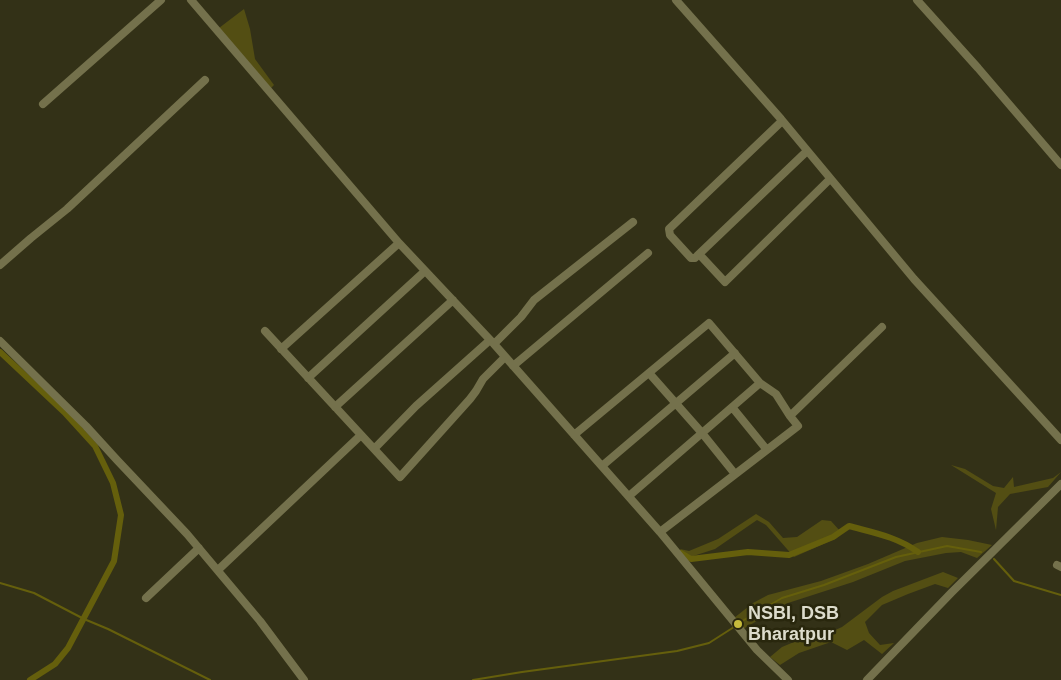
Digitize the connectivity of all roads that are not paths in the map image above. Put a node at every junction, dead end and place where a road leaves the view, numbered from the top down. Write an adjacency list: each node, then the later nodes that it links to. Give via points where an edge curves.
1 (161, 0): 6 (street)
2 (191, 0): 12 (street)
3 (676, 0): 7 (street)
4 (917, 0): 9 (street)
5 (205, 80): 15 (street, via 67,209)
6 (43, 104)
7 (782, 121): 8 (street); 14 (street, via 669,229 670,235 691,258)
8 (807, 151): 10 (street); 14 (street)
9 (1061, 165)
10 (830, 180): 14 (street, via 725,282); 36 (street, via 914,279)
11 (633, 222): 21 (street, via 534,300 521,317)
12 (399, 242): 16 (street); 22 (street)
13 (648, 253): 25 (street)
14 (699, 254)
15 (0, 265)
16 (425, 271): 17 (street); 27 (street)
17 (453, 300): 21 (street); 30 (street)
18 (882, 327): 32 (street)
19 (265, 331): 22 (street)
20 (0, 341): 44 (street, via 86,426)
21 (492, 342): 24 (street); 37 (street, via 416,406)
22 (281, 349): 27 (street)
23 (735, 353): 26 (street, via 709,323); 28 (street); 29 (street)
24 (505, 357): 25 (street); 37 (street, via 400,477)
25 (513, 366): 35 (street)
26 (649, 373): 29 (street); 35 (street)
27 (308, 378): 30 (street)
28 (760, 382): 31 (street); 32 (street, via 776,394)
29 (676, 403): 33 (street); 39 (street)
30 (335, 406): 34 (street)
31 (732, 408): 33 (street); 38 (street)
32 (790, 416): 38 (street, via 798,426)
33 (702, 433): 40 (street); 42 (street)
34 (361, 435): 37 (street); 45 (street)
35 (574, 435): 39 (street)
36 (1061, 440)
37 (374, 448)
38 (766, 450): 40 (street)
39 (602, 466): 42 (street)
40 (735, 474): 43 (street)
41 (1061, 484): 49 (street)
42 (628, 496): 43 (street)
43 (660, 532): 48 (street, via 757,650)
44 (199, 548): 45 (street); 46 (street)
45 (218, 570): 47 (street)
46 (146, 598)
47 (304, 680)
48 (788, 680)
49 (867, 680)

